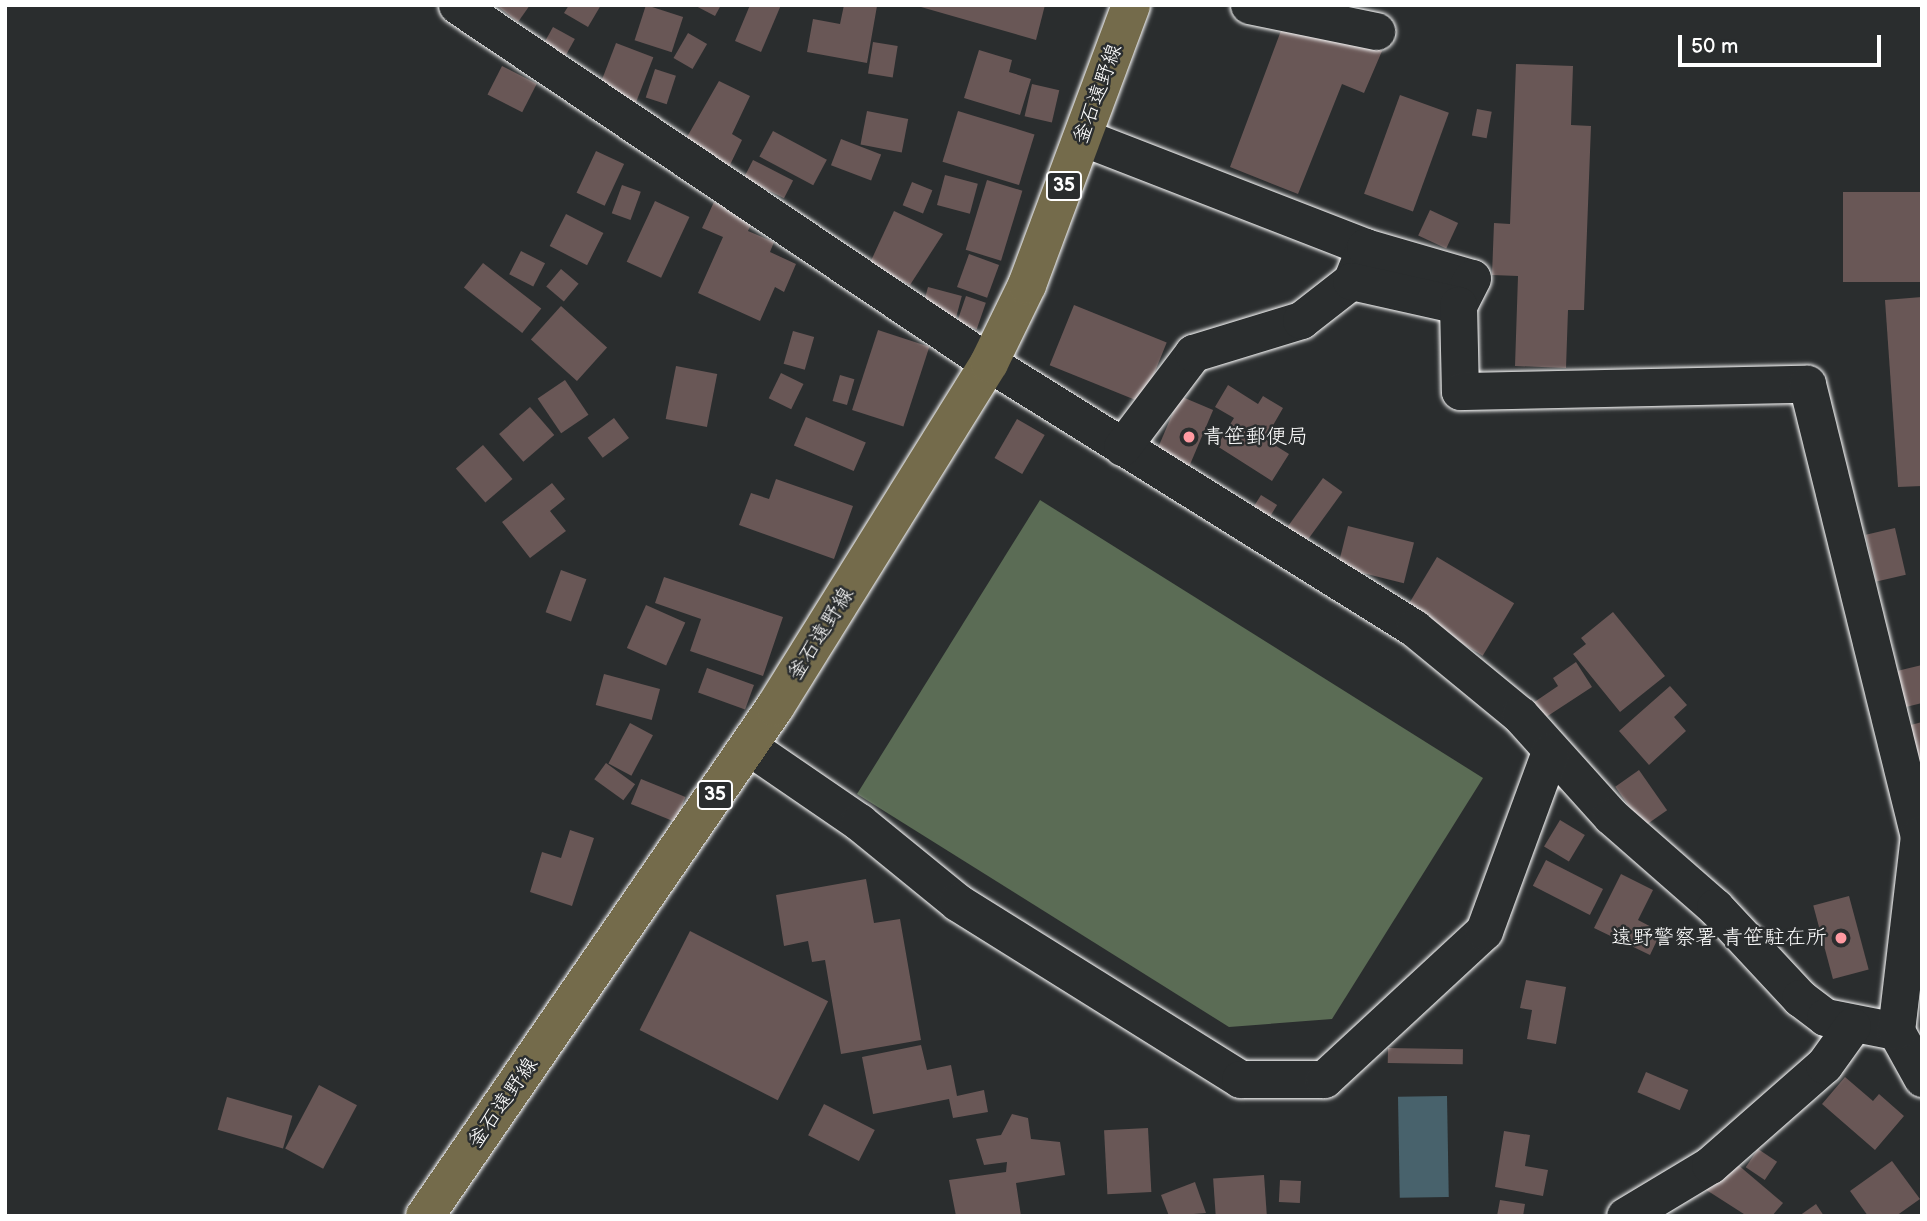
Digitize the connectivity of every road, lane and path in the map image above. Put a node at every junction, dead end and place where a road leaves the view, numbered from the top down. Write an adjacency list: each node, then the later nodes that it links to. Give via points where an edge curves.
1 (457, 5): 9 (street)
2 (1131, 5): 5 (main road, 釜石遠野線 / 35)
3 (1249, 5): 4 (street)
4 (1376, 31)
5 (1082, 137): 6 (street); 9 (main road, 釜石遠野線 / 35, via 1027,285)
6 (1365, 247): 7 (street); 8 (street, via 1472,278)
7 (1351, 281): 8 (street); 10 (street, via 1301,320 1192,353)
8 (1458, 305): 14 (street, via 1460,391 1807,384 1919,835)
9 (989, 363): 10 (street); 11 (main road, 釜石遠野線 / 35)
10 (1122, 447): 12 (street, via 1414,628 1520,715)
11 (748, 746): 12 (street, via 859,822 957,902 1240,1079 1324,1079 1484,931); 16 (main road, 釜石遠野線 / 35)
12 (1550, 752): 13 (street, via 1715,907 1800,998 1825,1017)
13 (1852, 1026): 14 (street); 17 (street, via 1824,1065 1710,1165)
14 (1906, 1038): 15 (street)
15 (1922, 1078)
16 (425, 1216)
17 (1625, 1216)

